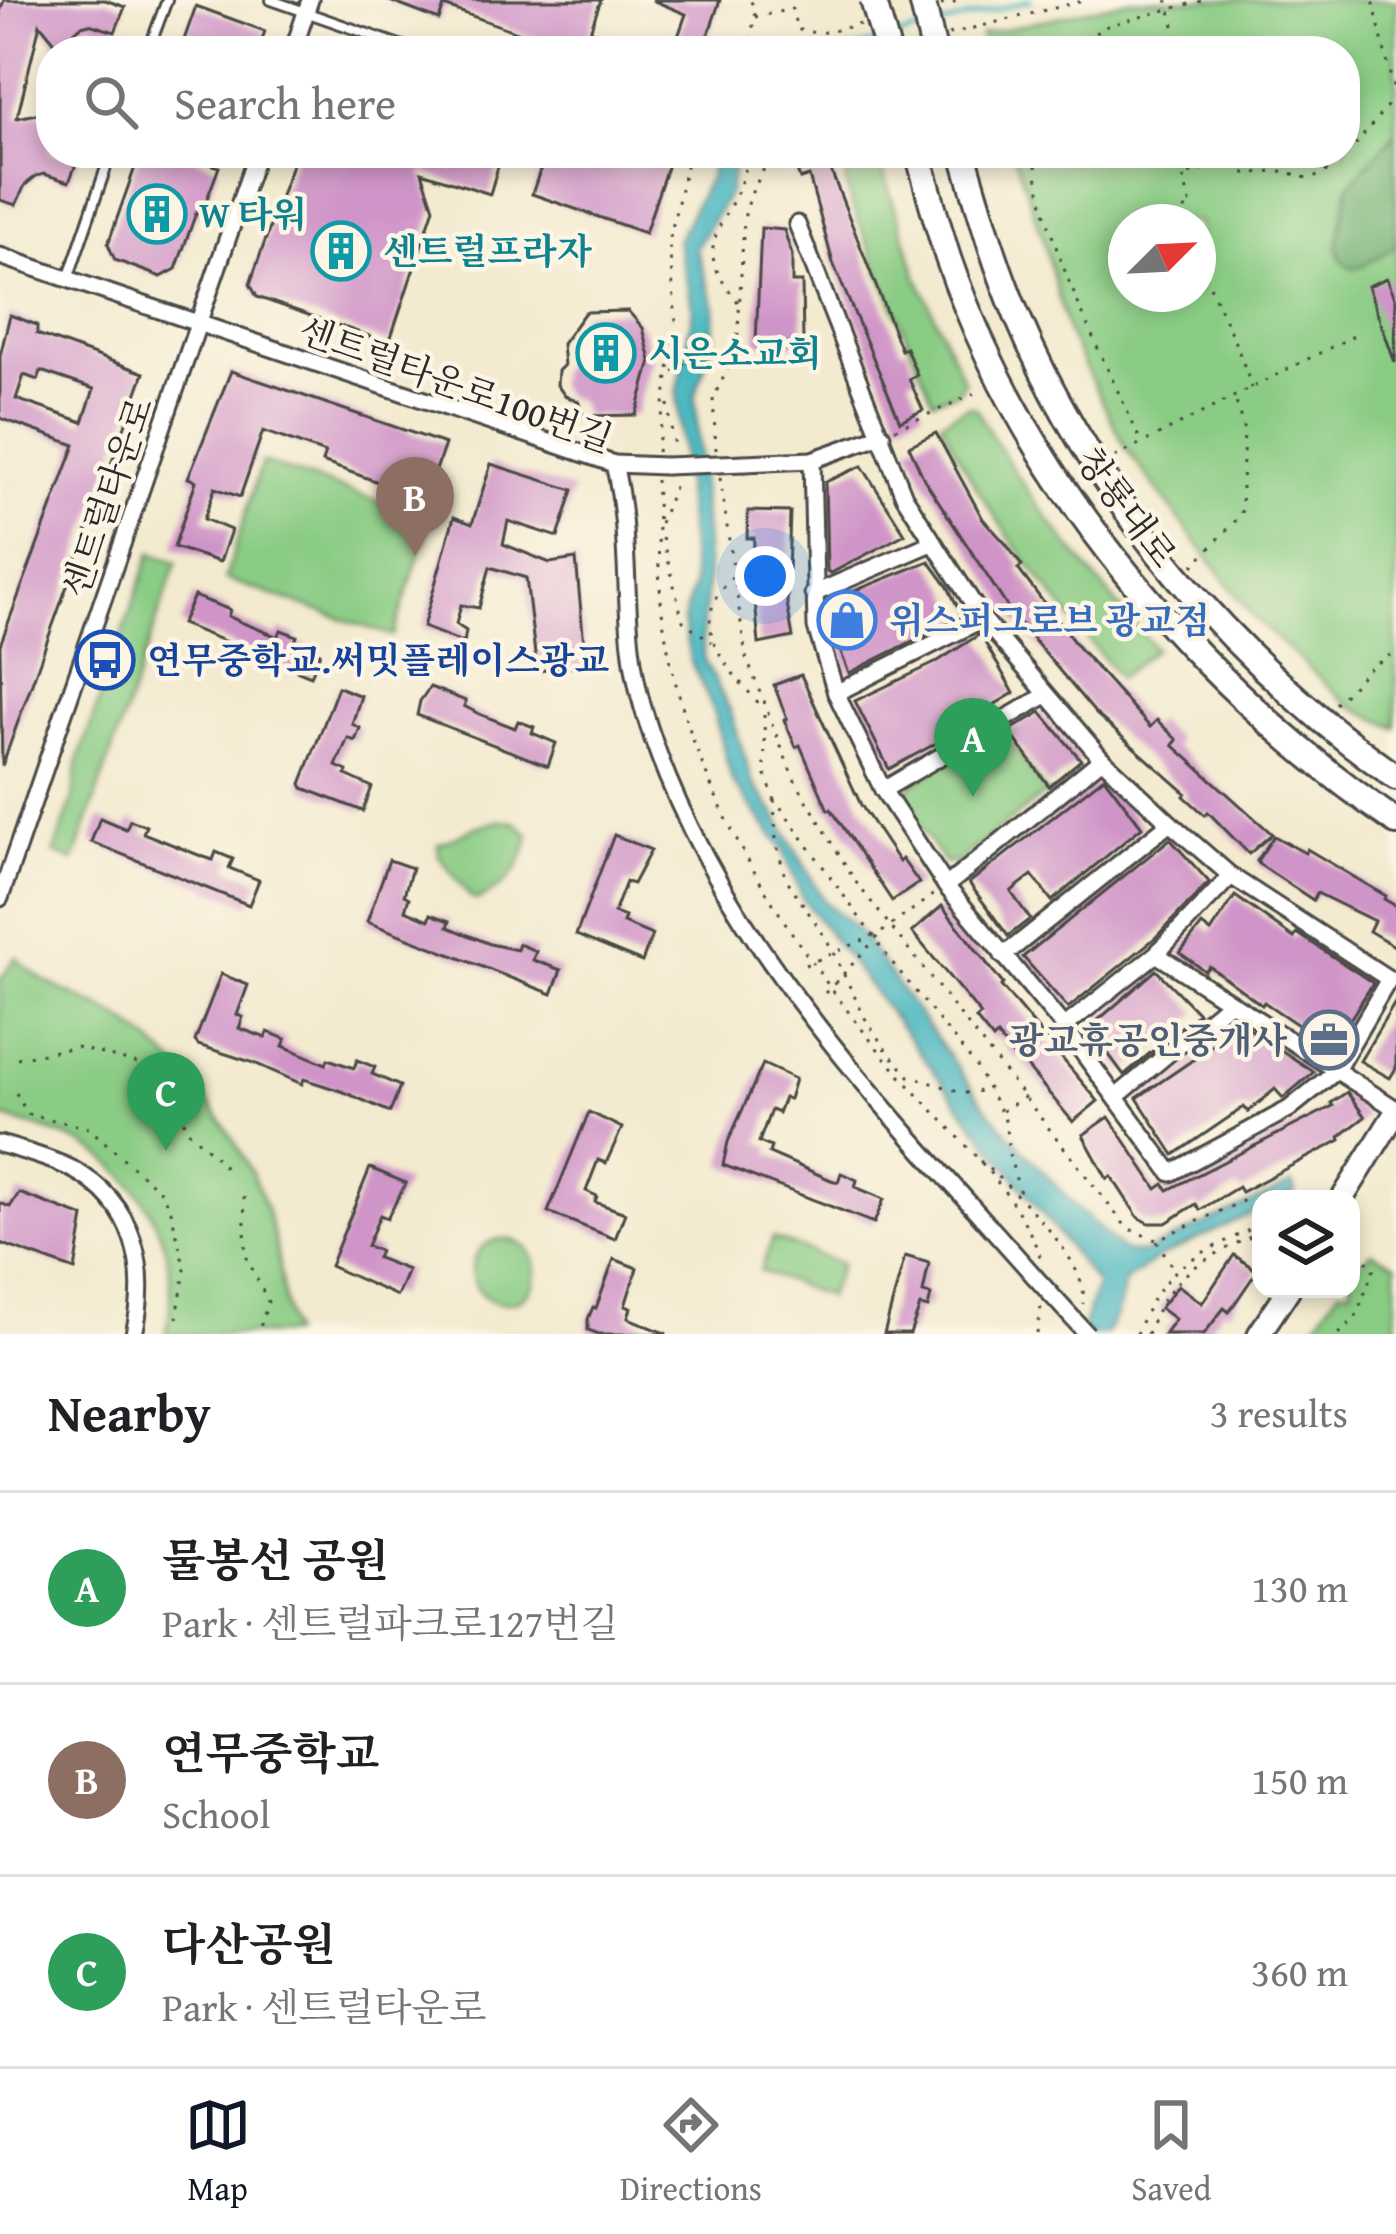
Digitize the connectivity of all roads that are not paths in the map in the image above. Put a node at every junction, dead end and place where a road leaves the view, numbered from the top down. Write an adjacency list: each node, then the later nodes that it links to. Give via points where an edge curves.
1 (167, 0): 6 (lane)
2 (271, 0): 5 (lane)
3 (873, 0): 9 (main road, bridge)
4 (922, 0): 10 (main road, bridge)
5 (308, 6): 7 (street); 8 (lane)
6 (154, 36)
7 (298, 36)
8 (381, 36)
9 (884, 36)
10 (936, 36)
11 (106, 168): 17 (lane)
12 (252, 168): 18 (street, 센트럴타운로)
13 (922, 168): 30 (main road, 창룡대로, via 987,351 1081,512 1257,711)
14 (968, 168): 28 (main road, 창룡대로, via 1018,318 1097,468 1181,579 1270,675)
15 (797, 224): 19 (street)
16 (0, 256): 17 (street, 센트럴타운로100번길)
17 (67, 280): 18 (street, 센트럴타운로100번길)
18 (197, 326): 21 (street, 센트럴타운로100번길); 32 (street, 센트럴타운로)
19 (882, 435): 20 (street); 22 (street)
20 (812, 460): 21 (street, bridge); 23 (street)
21 (614, 464): 47 (street, 센트럴타운로100번길, bridge, via 633,668 688,824 814,1019)
22 (932, 543): 23 (street); 24 (street)
23 (813, 594): 25 (street)
24 (983, 619): 25 (street); 26 (street)
25 (836, 693): 29 (street)
26 (1046, 695): 27 (street); 29 (street)
27 (1102, 759): 31 (street); 34 (street)
28 (1396, 777)
29 (883, 790): 34 (street)
30 (1396, 822)
31 (1170, 824): 33 (street); 37 (street)
32 (7, 859): 35 (street, 센트럴타운로)
33 (1231, 876): 36 (street); 40 (street, via 1389,979)
34 (946, 886): 37 (street)
35 (0, 898)
36 (1156, 954): 38 (street); 39 (street)
37 (1003, 956): 39 (street)
38 (1228, 1003): 40 (street); 41 (street)
39 (1064, 1027): 41 (street)
40 (1335, 1072): 41 (street, via 1289,1108 1171,1172); 42 (street)
41 (1115, 1097)
42 (1396, 1111): 44 (street)
43 (0, 1144): 46 (street, via 73,1170 115,1206 141,1266)
44 (1348, 1190)
45 (1283, 1298): 48 (street)
46 (134, 1334)
47 (1087, 1334)
48 (1259, 1334)

